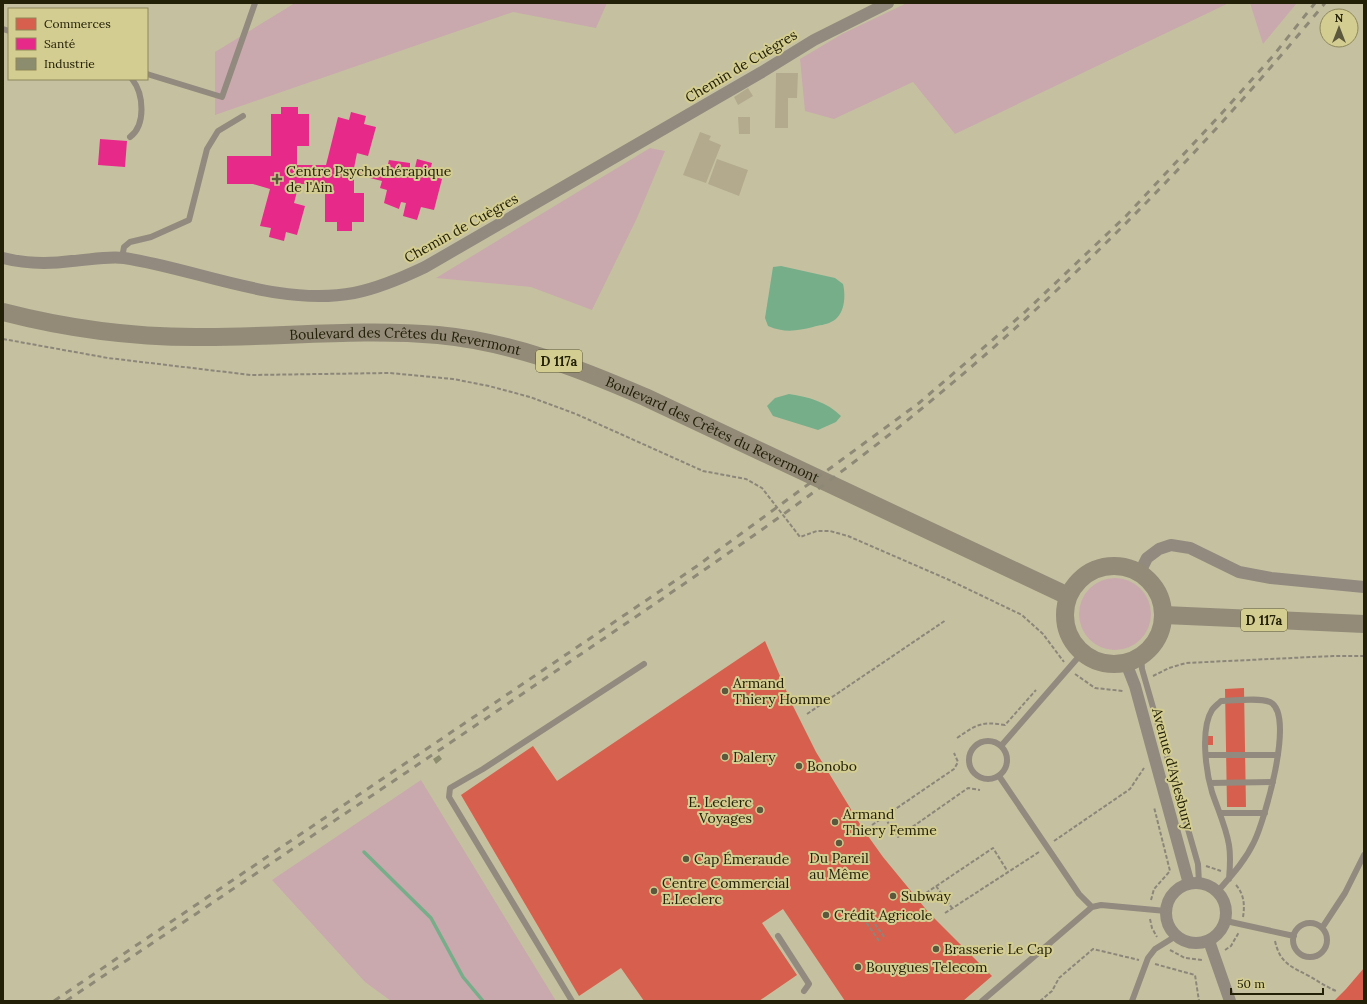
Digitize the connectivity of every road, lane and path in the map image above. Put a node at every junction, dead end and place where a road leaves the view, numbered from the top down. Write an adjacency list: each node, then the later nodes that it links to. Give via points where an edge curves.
1 (255, 3): 3 (lane, via 222,97)
2 (888, 3): 8 (street, Chemin de Cuègres, via 814,40 425,267 384,285 353,293 291,294)
3 (148, 74)
4 (133, 80): 6 (lane, via 141,95 140,121 136,132)
5 (243, 116): 8 (lane, via 218,131 207,149 189,220 151,237 130,242 124,247)
6 (130, 137)
7 (3, 258): 8 (street, Chemin de Cuègres, via 45,264)
8 (122, 258)
9 (3, 312): 13 (main road, Boulevard des Crêtes du Revermont / D 117a, via 119,333 195,337 386,332 439,335 538,354 645,397)
10 (3, 339): 21 (path, via 108,358 252,375 411,375 460,381 530,397 576,414 703,471 746,479 762,488 800,537 830,530 848,536 1022,615 1043,634)
11 (1140, 572): 12 (street, via 1147,558 1159,549 1171,545 1190,548 1239,572 1271,578); 13 (main road, via 1124,566 1096,569 1077,581); 14 (main road, via 1153,584 1161,598)
12 (1364, 586)
13 (1068, 596): 17 (main road, via 1065,611 1066,627 1072,641)
14 (1164, 615): 16 (main road, D 117a); 19 (main road, via 1161,631 1153,646)
15 (946, 620): 26 (path)
16 (1364, 624)
17 (1082, 653): 19 (main road, via 1096,661 1111,664); 21 (lane)
18 (1364, 656): 22 (path, via 1186,663 1159,672)
19 (1134, 660): 22 (street, Avenue d'Aylesbury); 22 (lane)
20 (644, 664): 78 (lane, via 450,788 449,797)
21 (1070, 668): 24 (path, via 1095,688); 28 (lane)
22 (1140, 683): 24 (path); 32 (street, Avenue d'Aylesbury); 45 (lane)
23 (1041, 684): 27 (path, via 1005,725 988,722 975,725)
24 (1123, 690): 25 (path)
25 (1125, 697)
26 (807, 714)
27 (957, 738)
28 (1001, 746): 34 (lane, via 1008,759); 34 (lane, via 990,741 977,743 969,759 973,771 980,777 987,779)
29 (954, 753): 41 (path, via 958,762 954,769)
30 (1278, 755): 31 (lane); 31 (lane, via 1277,709 1270,702 1251,700 1221,702 1212,710 1206,734); 35 (lane)
31 (1206, 756): 36 (lane)
32 (1150, 765): 33 (path); 43 (path, via 1130,789); 46 (street, Avenue d'Aylesbury)
33 (1146, 775)
34 (999, 776): 43 (lane)
35 (1273, 782): 36 (lane); 40 (lane)
36 (1210, 783): 39 (lane)
37 (980, 790): 41 (path, via 968,788 898,837)
38 (1154, 804): 47 (path)
39 (1220, 813): 40 (lane); 49 (lane, via 1231,856)
40 (1265, 813): 49 (lane, via 1254,843 1240,866)
41 (884, 817): 42 (path)
42 (872, 825)
43 (1046, 847): 48 (path); 54 (lane, via 1079,894)
44 (1364, 855): 63 (lane)
45 (1198, 864): 49 (path, via 1221,871); 50 (lane)
46 (1184, 867): 47 (path); 50 (street, Avenue d'Aylesbury)
47 (1170, 871): 56 (path, via 1154,889)
48 (1008, 872): 51 (path, via 993,848); 55 (path)
49 (1228, 879): 52 (lane); 62 (path, via 1238,887 1243,898 1245,907)
50 (1194, 883): 52 (street, via 1209,885); 57 (street, via 1180,887 1173,893)
51 (936, 886): 53 (path); 55 (path)
52 (1218, 891): 61 (street, via 1226,905)
53 (926, 893)
54 (1092, 907): 56 (lane, via 1100,905); 79 (lane)
55 (952, 908): 58 (path)
56 (1150, 909): 57 (lane); 71 (path, via 1152,928)
57 (1166, 911): 65 (street, via 1168,924)
58 (945, 913)
59 (868, 914): 67 (path)
60 (863, 918): 70 (path)
61 (1226, 920): 62 (lane); 69 (street, via 1223,929)
62 (1242, 923): 66 (lane); 72 (path, via 1238,936 1231,946)
63 (1322, 928): 66 (lane, via 1308,923 1297,930); 66 (lane, via 1327,941 1325,948 1317,956 1308,957 1297,951)
64 (778, 936): 77 (lane, via 808,984)
65 (1176, 936): 69 (street, via 1192,943); 71 (lane)
66 (1294, 936)
67 (885, 938)
68 (1268, 940): 76 (path, via 1275,941 1280,958 1296,972)
69 (1209, 941): 72 (street)
70 (880, 942)
71 (1163, 944): 73 (path, via 1185,958); 74 (lane, via 1155,949)
72 (1214, 956): 73 (path); 83 (street)
73 (1202, 959): 75 (path)
74 (1147, 961): 80 (path, via 1093,949 1059,978 1052,991); 81 (lane); 82 (path, via 1196,975)
75 (1204, 966)
76 (1336, 991)
77 (804, 992)
78 (572, 1001)
79 (982, 1001)
80 (1040, 1001)
81 (1132, 1001)
82 (1199, 1001)
83 (1230, 1001)

